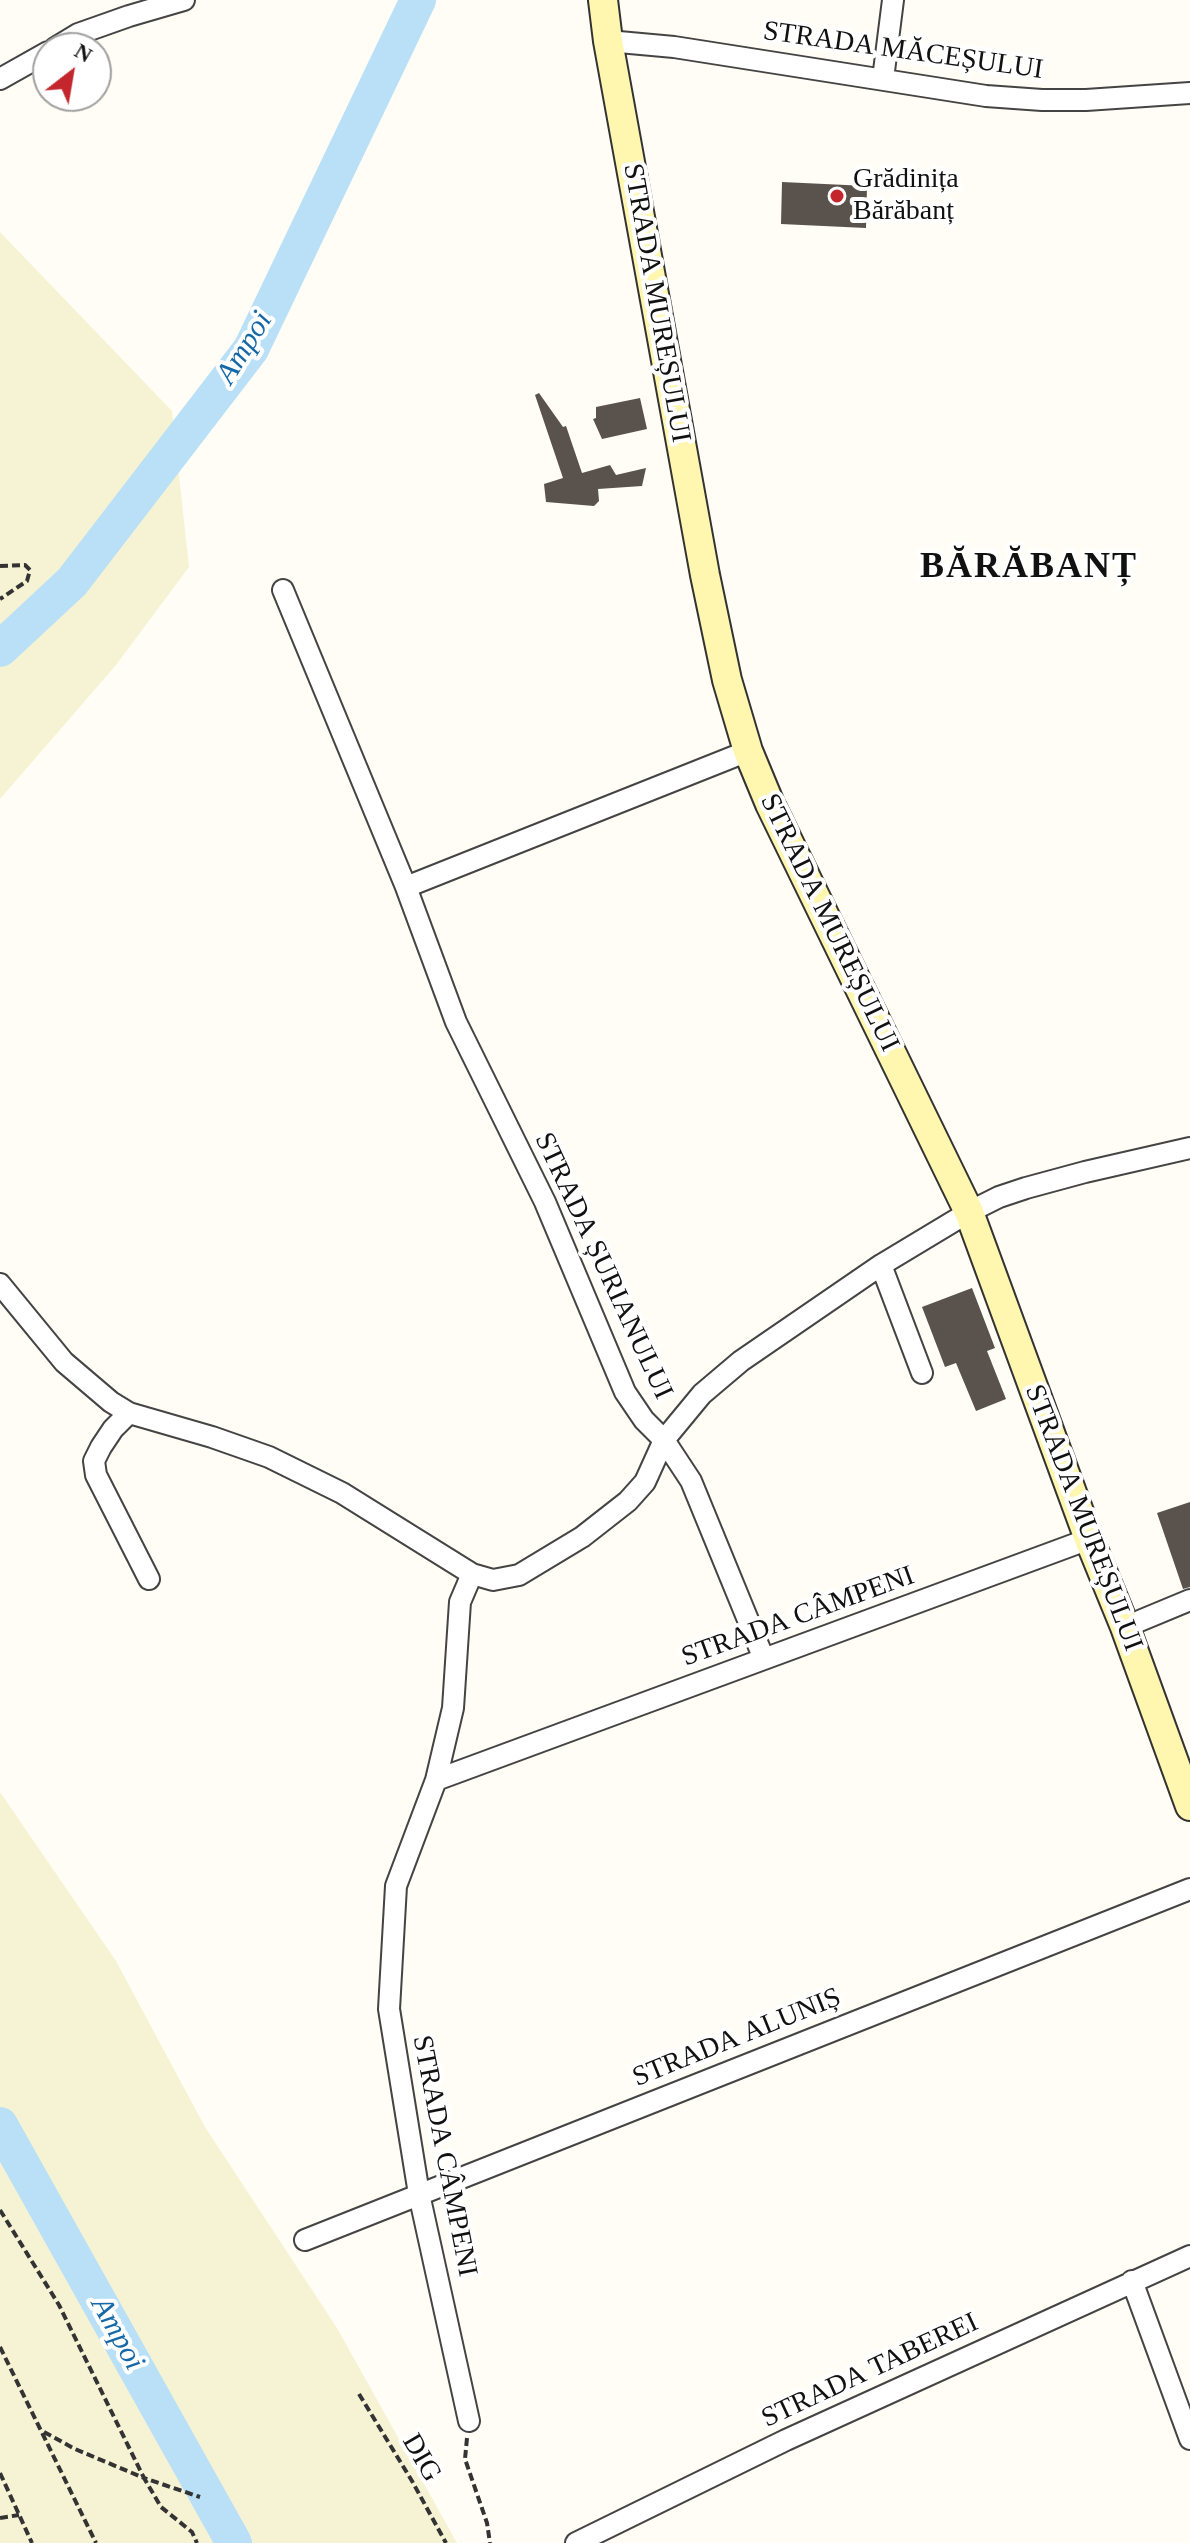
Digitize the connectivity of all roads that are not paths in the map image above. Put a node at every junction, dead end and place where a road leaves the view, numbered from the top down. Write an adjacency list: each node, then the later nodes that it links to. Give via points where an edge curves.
1 (184, 0): 4 (street)
2 (603, 0): 5 (street, STRADA MUREȘULUI)
3 (893, 0): 8 (street)
4 (84, 32)
5 (608, 41): 8 (street, STRADA MĂCEȘULUI); 11 (street, STRADA MUREȘULUI, via 705,575)
6 (32, 61): 7 (street)
7 (0, 79)
8 (883, 79): 9 (street, STRADA MĂCEȘULUI, via 1042,100)
9 (1190, 93)
10 (283, 590): 12 (street, STRADA ȘURIANULUI)
11 (748, 751): 12 (street); 14 (street, STRADA MUREȘULUI)
12 (406, 887): 19 (street, STRADA ȘURIANULUI, via 456,1022 545,1202 625,1392)
13 (1190, 1148): 14 (street, via 1026,1188)
14 (969, 1212): 15 (street); 20 (street, STRADA MUREȘULUI)
15 (881, 1265): 17 (street); 19 (street, via 741,1361 702,1394)
16 (0, 1284): 18 (street, via 64,1362)
17 (922, 1373)
18 (129, 1413): 21 (street, via 269,1457 342,1493); 22 (street, via 94,1461 96,1475)
19 (664, 1440): 21 (street, via 645,1482 582,1537 519,1575 493,1580); 25 (street, STRADA ȘURIANULUI, via 691,1481)
20 (1089, 1539): 24 (street, STRADA MUREȘULUI); 25 (street, STRADA CÂMPENI)
21 (472, 1574): 26 (street, STRADA CÂMPENI, via 460,1602 453,1708)
22 (149, 1579)
23 (1190, 1600): 24 (street)
24 (1125, 1627): 27 (street, STRADA MUREȘULUI)
25 (764, 1659): 26 (street, STRADA CÂMPENI)
26 (436, 1780): 29 (street, STRADA CÂMPENI, via 403,1864 392,1914 389,2009)
27 (1190, 1806)
28 (1190, 1889): 29 (street, STRADA ALUNIȘ)
29 (419, 2194): 30 (street, STRADA ALUNIȘ); 33 (street, STRADA CÂMPENI)
30 (305, 2240)
31 (1190, 2256): 32 (street, STRADA TABEREI)
32 (1132, 2281): 34 (street); 35 (street, STRADA TABEREI)
33 (469, 2421)
34 (1190, 2439)
35 (576, 2543)

